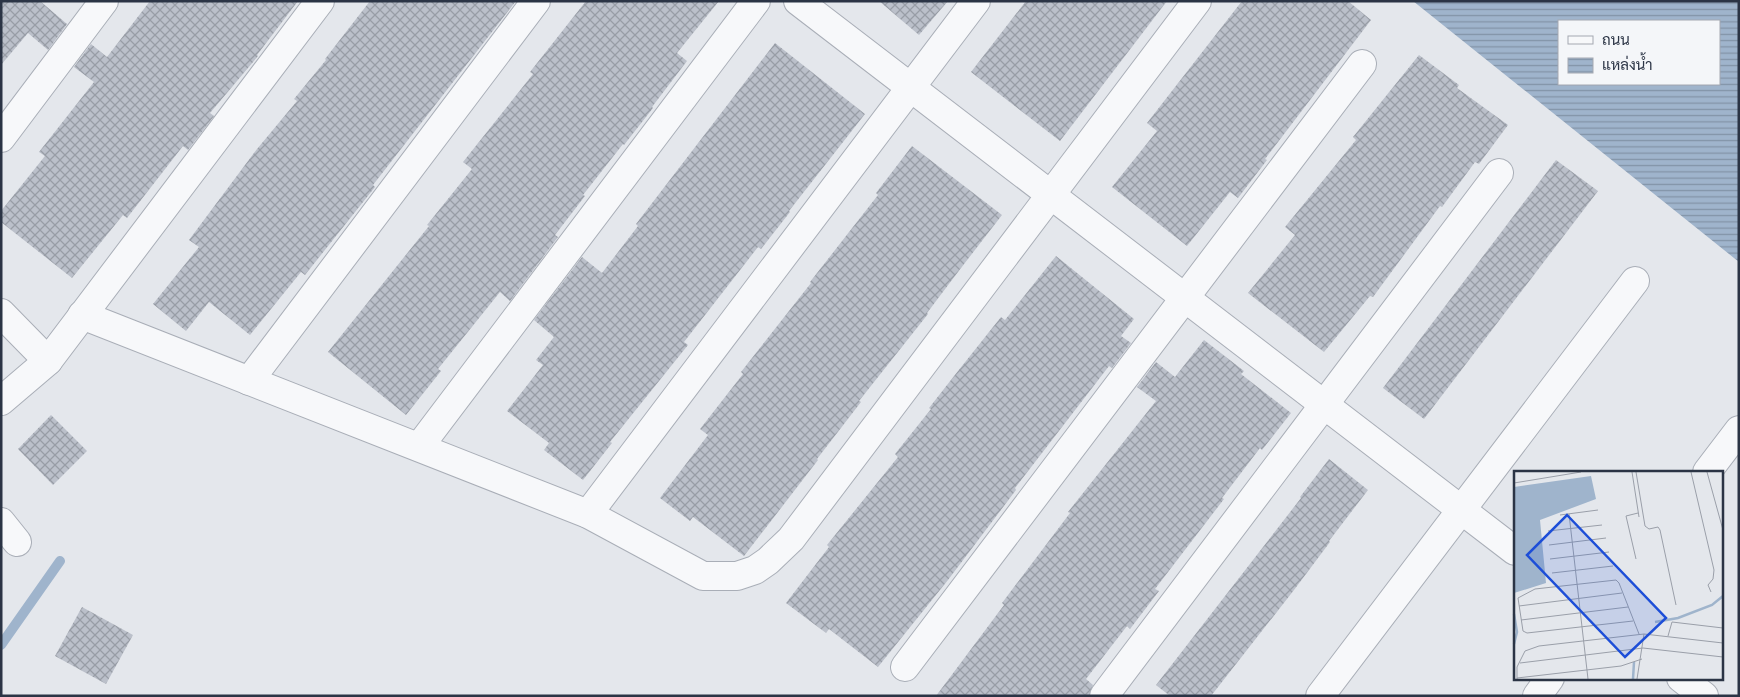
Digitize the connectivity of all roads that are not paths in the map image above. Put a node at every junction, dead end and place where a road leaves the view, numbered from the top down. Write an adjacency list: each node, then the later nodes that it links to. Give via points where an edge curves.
1 (104, 1): 10 (street)
2 (320, 1): 16 (street)
3 (536, 1): 18 (street)
4 (756, 1): 22 (street)
5 (798, 1): 9 (street)
6 (976, 1): 9 (street)
7 (1197, 1): 12 (street)
8 (1362, 64): 14 (street)
9 (911, 88): 12 (street); 25 (street)
10 (1, 138)
11 (1499, 173): 20 (street)
12 (1050, 194): 14 (street); 25 (street, via 791,539 768,561 737,576 704,576)
13 (1635, 281): 24 (street)
14 (1185, 298): 20 (street); 27 (street)
15 (1, 313): 17 (street)
16 (82, 315): 17 (street); 18 (street)
17 (48, 360): 19 (street)
18 (249, 381): 22 (street)
19 (1, 401)
20 (1324, 404): 24 (street); 30 (street)
21 (1739, 430): 23 (street)
22 (418, 447): 25 (street)
23 (1708, 471)
24 (1461, 510): 26 (street); 31 (street)
25 (588, 514)
26 (1514, 550)
27 (905, 668)
28 (1549, 680): 32 (street)
29 (1684, 680): 33 (street)
30 (1104, 696)
31 (1320, 696)
32 (1537, 696)
33 (1704, 696)

